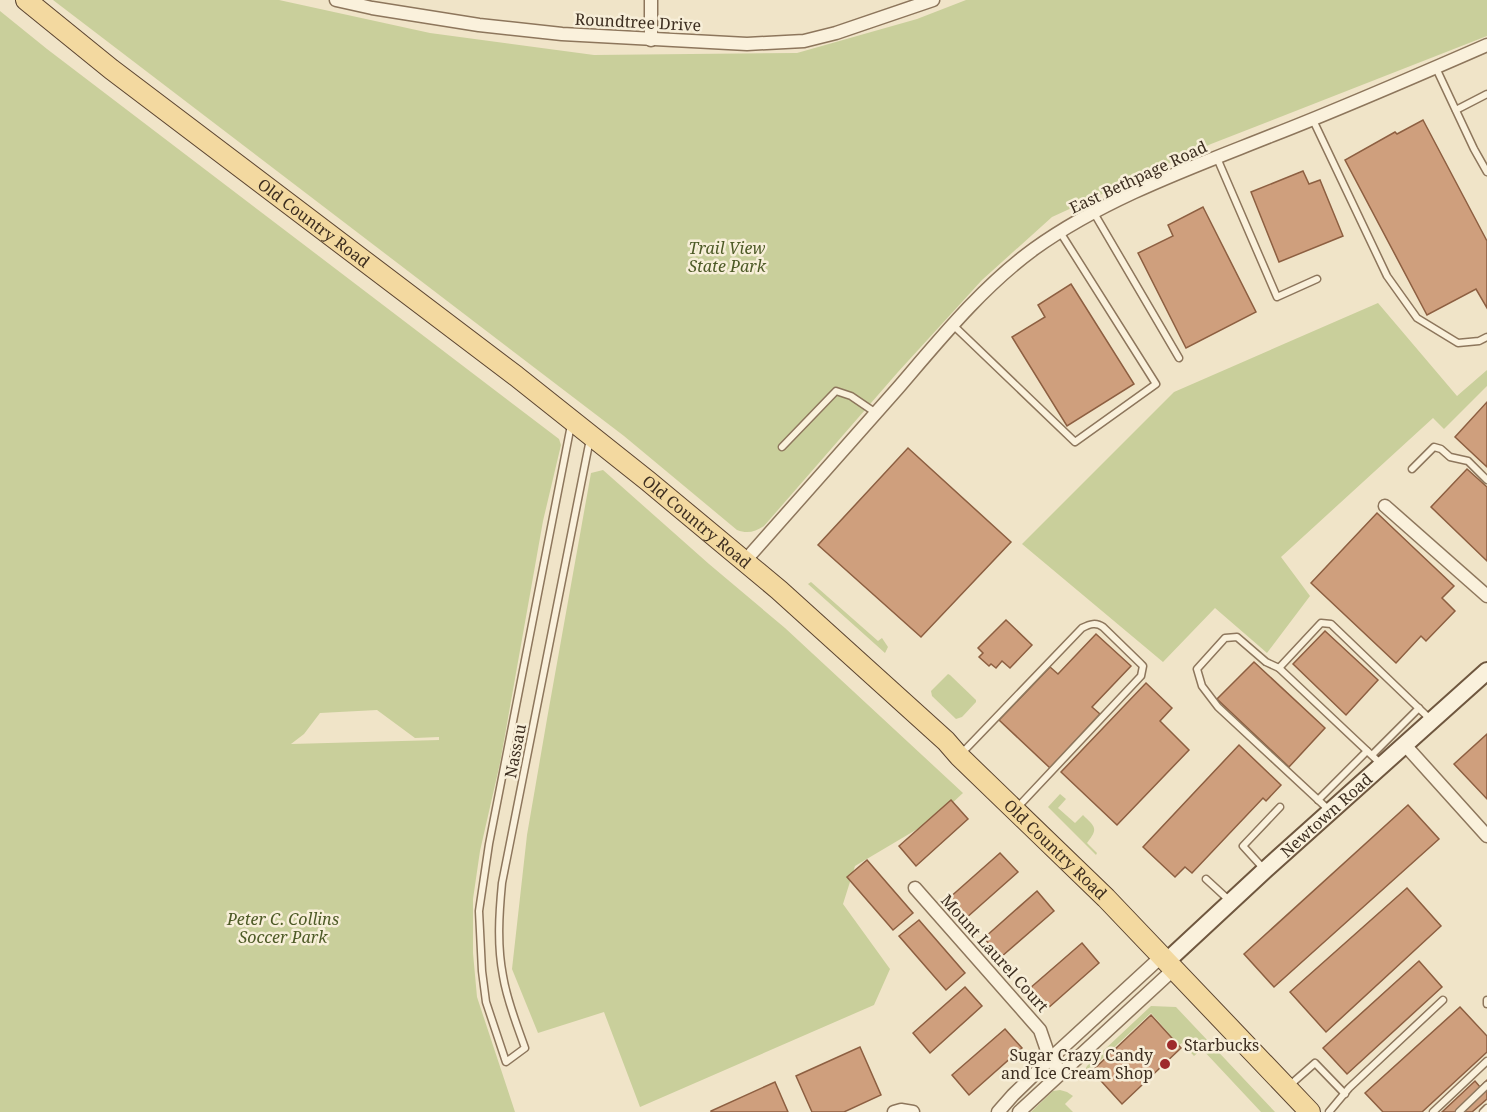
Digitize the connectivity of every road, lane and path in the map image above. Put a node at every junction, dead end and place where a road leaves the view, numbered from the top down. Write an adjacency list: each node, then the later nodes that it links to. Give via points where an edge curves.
1 (26, 0): 20 (main road, Old Country Road)
2 (336, 0): 5 (street, Roundtree Drive, via 479,25)
3 (651, 0): 5 (street)
4 (933, 0): 5 (street, Roundtree Drive, via 804,41 747,44)
5 (651, 40)
6 (1487, 45): 7 (street, East Bethpage Road)
7 (1436, 67): 9 (lane); 10 (street, East Bethpage Road)
8 (1487, 94): 9 (lane)
9 (1456, 110): 12 (lane)
10 (1313, 120): 11 (street, East Bethpage Road); 17 (lane, via 1387,276 1417,318 1458,343 1479,342)
11 (1217, 158): 13 (street, East Bethpage Road); 15 (lane, via 1277,297)
12 (1487, 172)
13 (1094, 213): 14 (street, East Bethpage Road); 18 (lane)
14 (1060, 232): 16 (street, East Bethpage Road, via 1010,268); 16 (lane, via 1156,384 1075,442)
15 (1317, 279)
16 (953, 325): 19 (street, East Bethpage Road)
17 (1487, 337)
18 (1179, 358)
19 (876, 413): 22 (lane, via 836,391); 26 (street, East Bethpage Road)
20 (572, 422): 21 (main road, Old Country Road); 21 (lane, Nassau, via 479,911 486,1002 506,1062 525,1048 501,966 502,883)
21 (591, 436): 26 (main road, Old Country Road)
22 (782, 447)
23 (1412, 469): 24 (lane, via 1434,447 1450,457 1468,461)
24 (1487, 480)
25 (1384, 506): 27 (street)
26 (744, 562): 33 (main road, Old Country Road, via 876,677)
27 (1487, 596)
28 (1279, 668): 30 (lane, via 1321,623 1331,624); 34 (lane); 35 (lane, via 1266,662 1238,637 1225,638 1197,669 1202,686 1218,707)
29 (1487, 670): 31 (street, Newtown Road)
30 (1419, 708): 31 (lane); 34 (lane)
31 (1431, 721): 32 (street, Newtown Road)
32 (1404, 745): 34 (street, Newtown Road); 38 (street)
33 (959, 756): 37 (main road, Old Country Road); 37 (lane, via 1082,628 1092,624 1103,627 1143,666 1141,676)
34 (1374, 757): 35 (street, Newtown Road)
35 (1324, 806): 39 (street, Newtown Road)
36 (1280, 807): 39 (lane, via 1243,846)
37 (1016, 810): 43 (main road, Old Country Road)
38 (1487, 836)
39 (1265, 870): 42 (street, Newtown Road)
40 (1206, 879): 42 (lane)
41 (915, 888): 47 (street, Mount Laurel Court, via 1040,1030)
42 (1231, 902): 43 (street, Newtown Road)
43 (1168, 962): 47 (street); 49 (street); 51 (main road, Old Country Road)
44 (1443, 1000): 52 (lane)
45 (1487, 1000): 46 (lane)
46 (1487, 1004)
47 (1050, 1059): 49 (street, Mount Laurel Court); 56 (street)
48 (1487, 1061): 60 (lane)
49 (1062, 1073): 57 (street)
50 (1487, 1085): 61 (lane)
51 (1287, 1088): 52 (lane, via 1314,1063); 58 (main road, Old Country Road)
52 (1345, 1094): 59 (lane)
53 (1487, 1108): 62 (lane)
54 (894, 1112): 55 (street)
55 (913, 1112)
56 (998, 1112)
57 (1019, 1112)
58 (1310, 1112)
59 (1329, 1112)
60 (1433, 1112)
61 (1459, 1112)
62 (1483, 1112)

